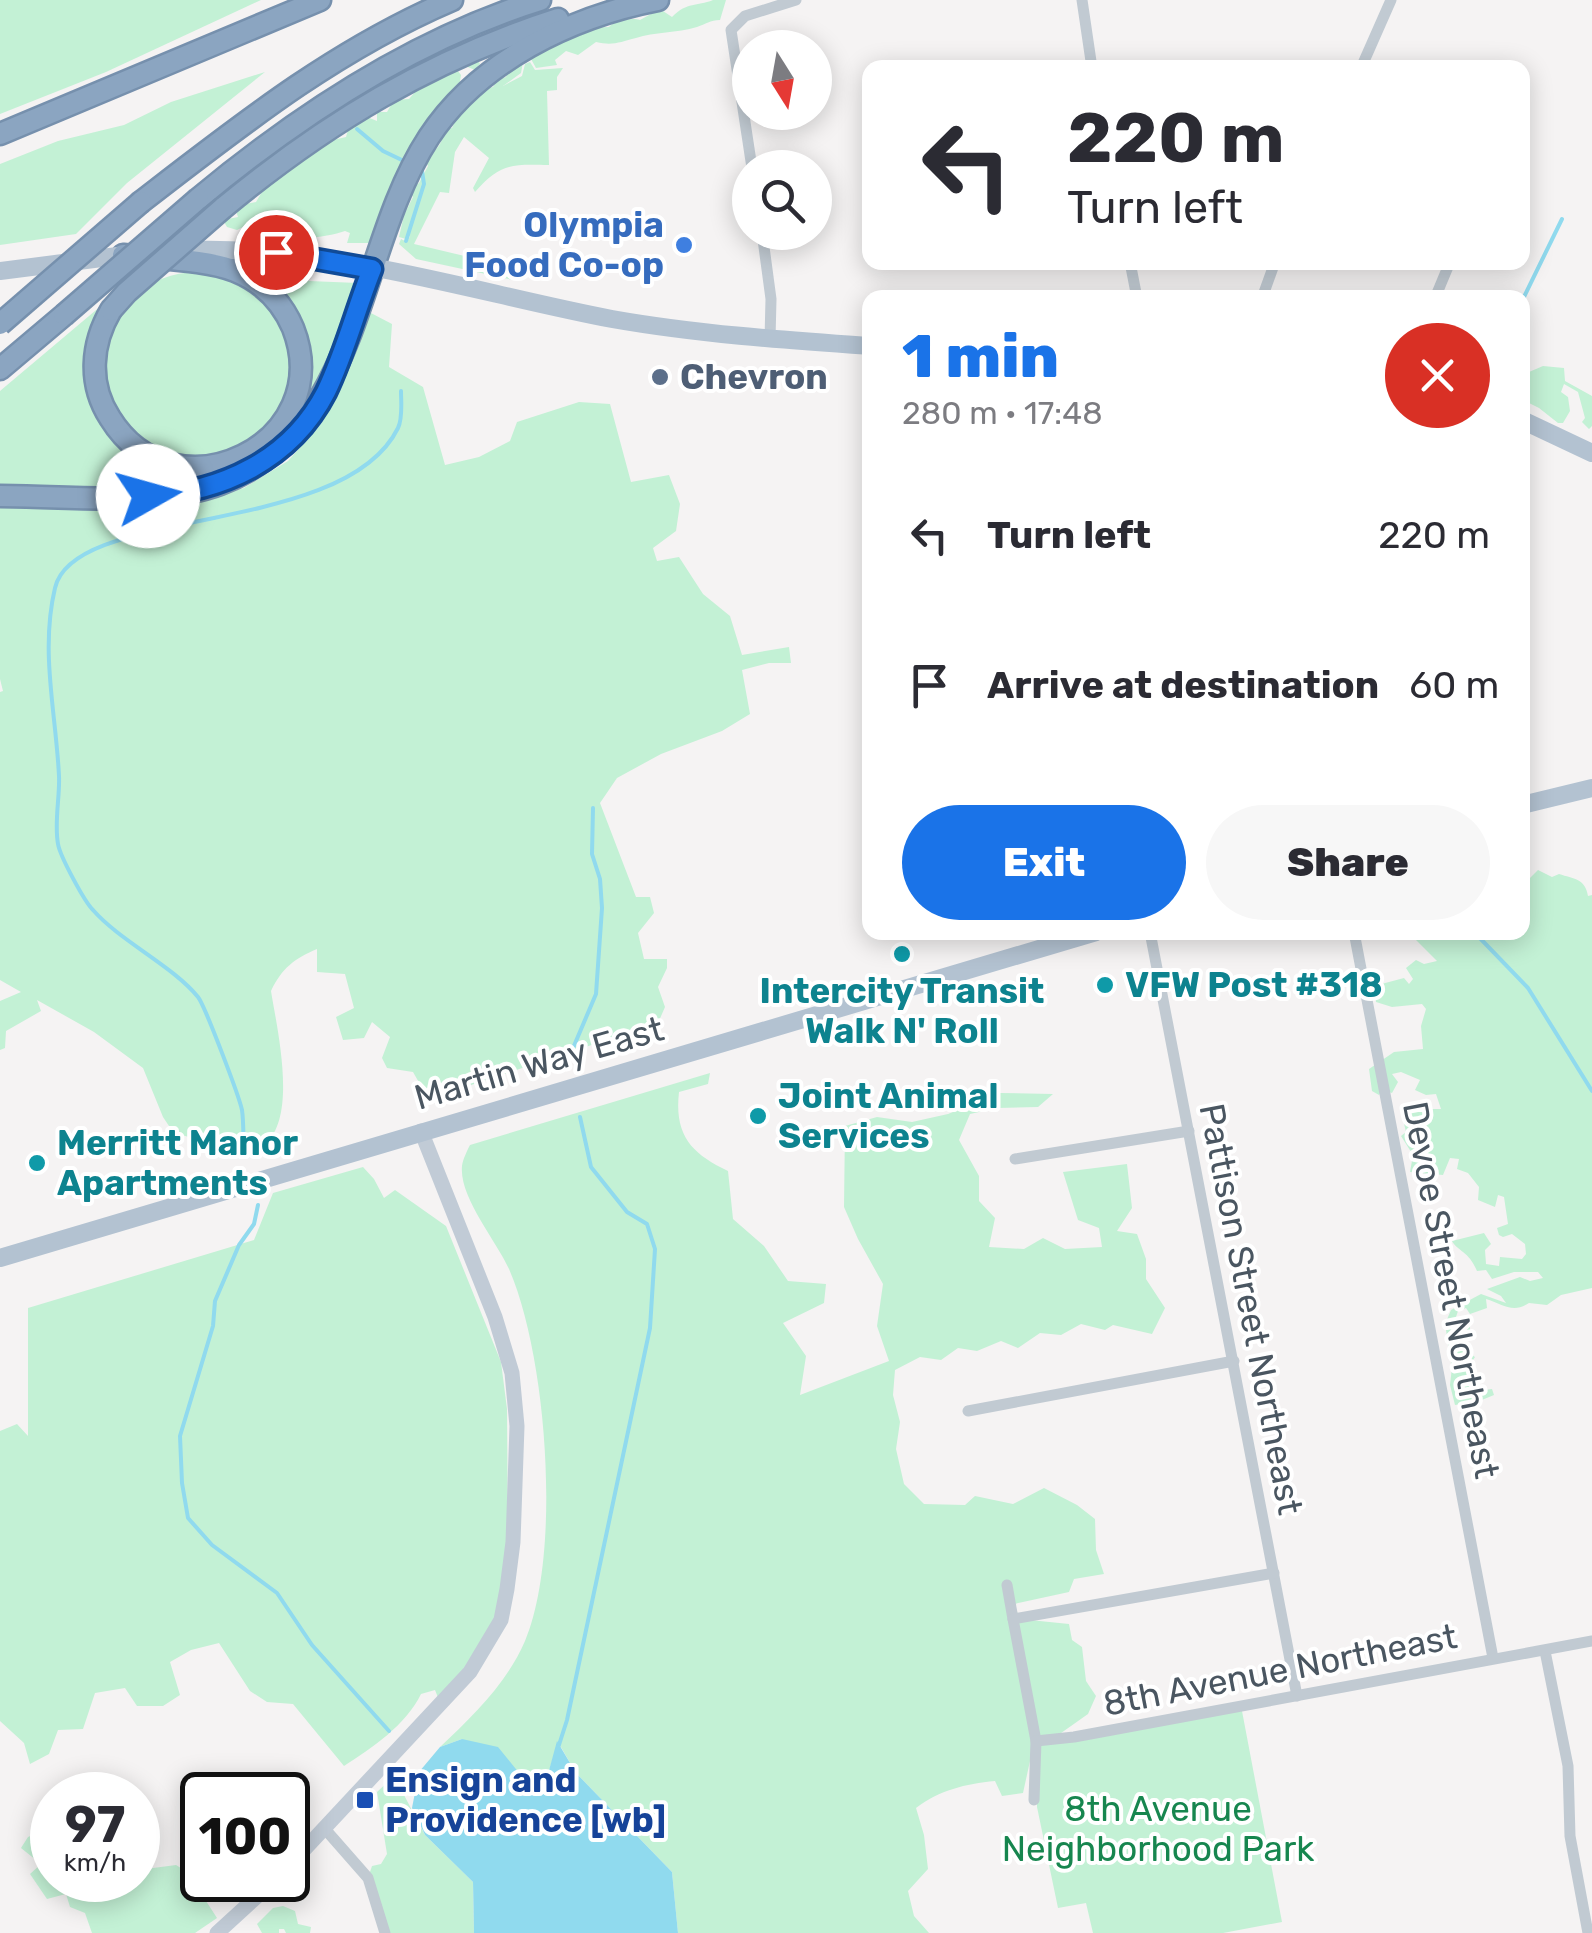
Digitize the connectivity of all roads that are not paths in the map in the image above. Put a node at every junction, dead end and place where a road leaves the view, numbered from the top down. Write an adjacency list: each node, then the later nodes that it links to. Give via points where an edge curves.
1 (320, 0): 11 (highway)
2 (452, 0): 17 (highway, bridge, via 337,57 273,100)
3 (540, 0): 20 (highway, bridge, via 430,45 307,115)
4 (658, 0): 8 (highway)
5 (796, 0): 12 (street, via 745,16 731,30)
6 (1082, 0): 9 (street)
7 (1391, 0): 10 (street)
8 (630, 6): 14 (highway, bridge, via 528,29 408,80 306,143 223,208 127,292 111,310 97,344 97,389 111,421 133,446 176,466 213,466 252,452 279,427 297,390 294,333 272,296 232,269); 15 (highway, via 543,39 462,97 420,152)
9 (1091, 60)
10 (1365, 60)
11 (0, 134)
12 (749, 150)
13 (764, 250): 18 (street)
14 (123, 254): 15 (main road, via 240,249); 16 (main road)
15 (372, 269): 18 (main road, via 612,319); 23 (highway, via 325,392 287,443 254,468 217,486 174,495)
16 (0, 271)
17 (0, 324)
18 (770, 339): 19 (main road)
19 (862, 345)
20 (0, 369)
21 (1530, 424): 22 (main road)
22 (1592, 452)
23 (0, 496)
24 (1592, 788): 25 (main road)
25 (1530, 803)
26 (1069, 940): 29 (main road, Martin Way East)
27 (1152, 940): 30 (street, Pattison Street Northeast)
28 (1356, 940): 40 (street, Devoe Street Northeast)
29 (420, 1131): 32 (main road, Martin Way East); 44 (street, via 512,1373 514,1542 501,1620 470,1672)
30 (1189, 1131): 31 (street); 33 (street, Pattison Street Northeast)
31 (1015, 1159)
32 (0, 1258)
33 (1234, 1361): 34 (street); 35 (street, Pattison Street Northeast)
34 (968, 1411)
35 (1274, 1572): 37 (street); 41 (street, Pattison Street Northeast)
36 (1007, 1585): 37 (street)
37 (1013, 1620): 42 (street)
38 (1592, 1641): 39 (street, 8th Avenue Northeast)
39 (1545, 1650): 40 (street, 8th Avenue Northeast); 49 (street, via 1568,1766 1570,1836)
40 (1493, 1658): 41 (street, 8th Avenue Northeast)
41 (1298, 1696): 42 (street, 8th Avenue Northeast)
42 (1036, 1741): 43 (street)
43 (1034, 1800)
44 (325, 1829): 45 (street); 48 (street, via 368,1878)
45 (310, 1844)
46 (250, 1902): 47 (street)
47 (217, 1933)
48 (386, 1933)
49 (1588, 1933)

